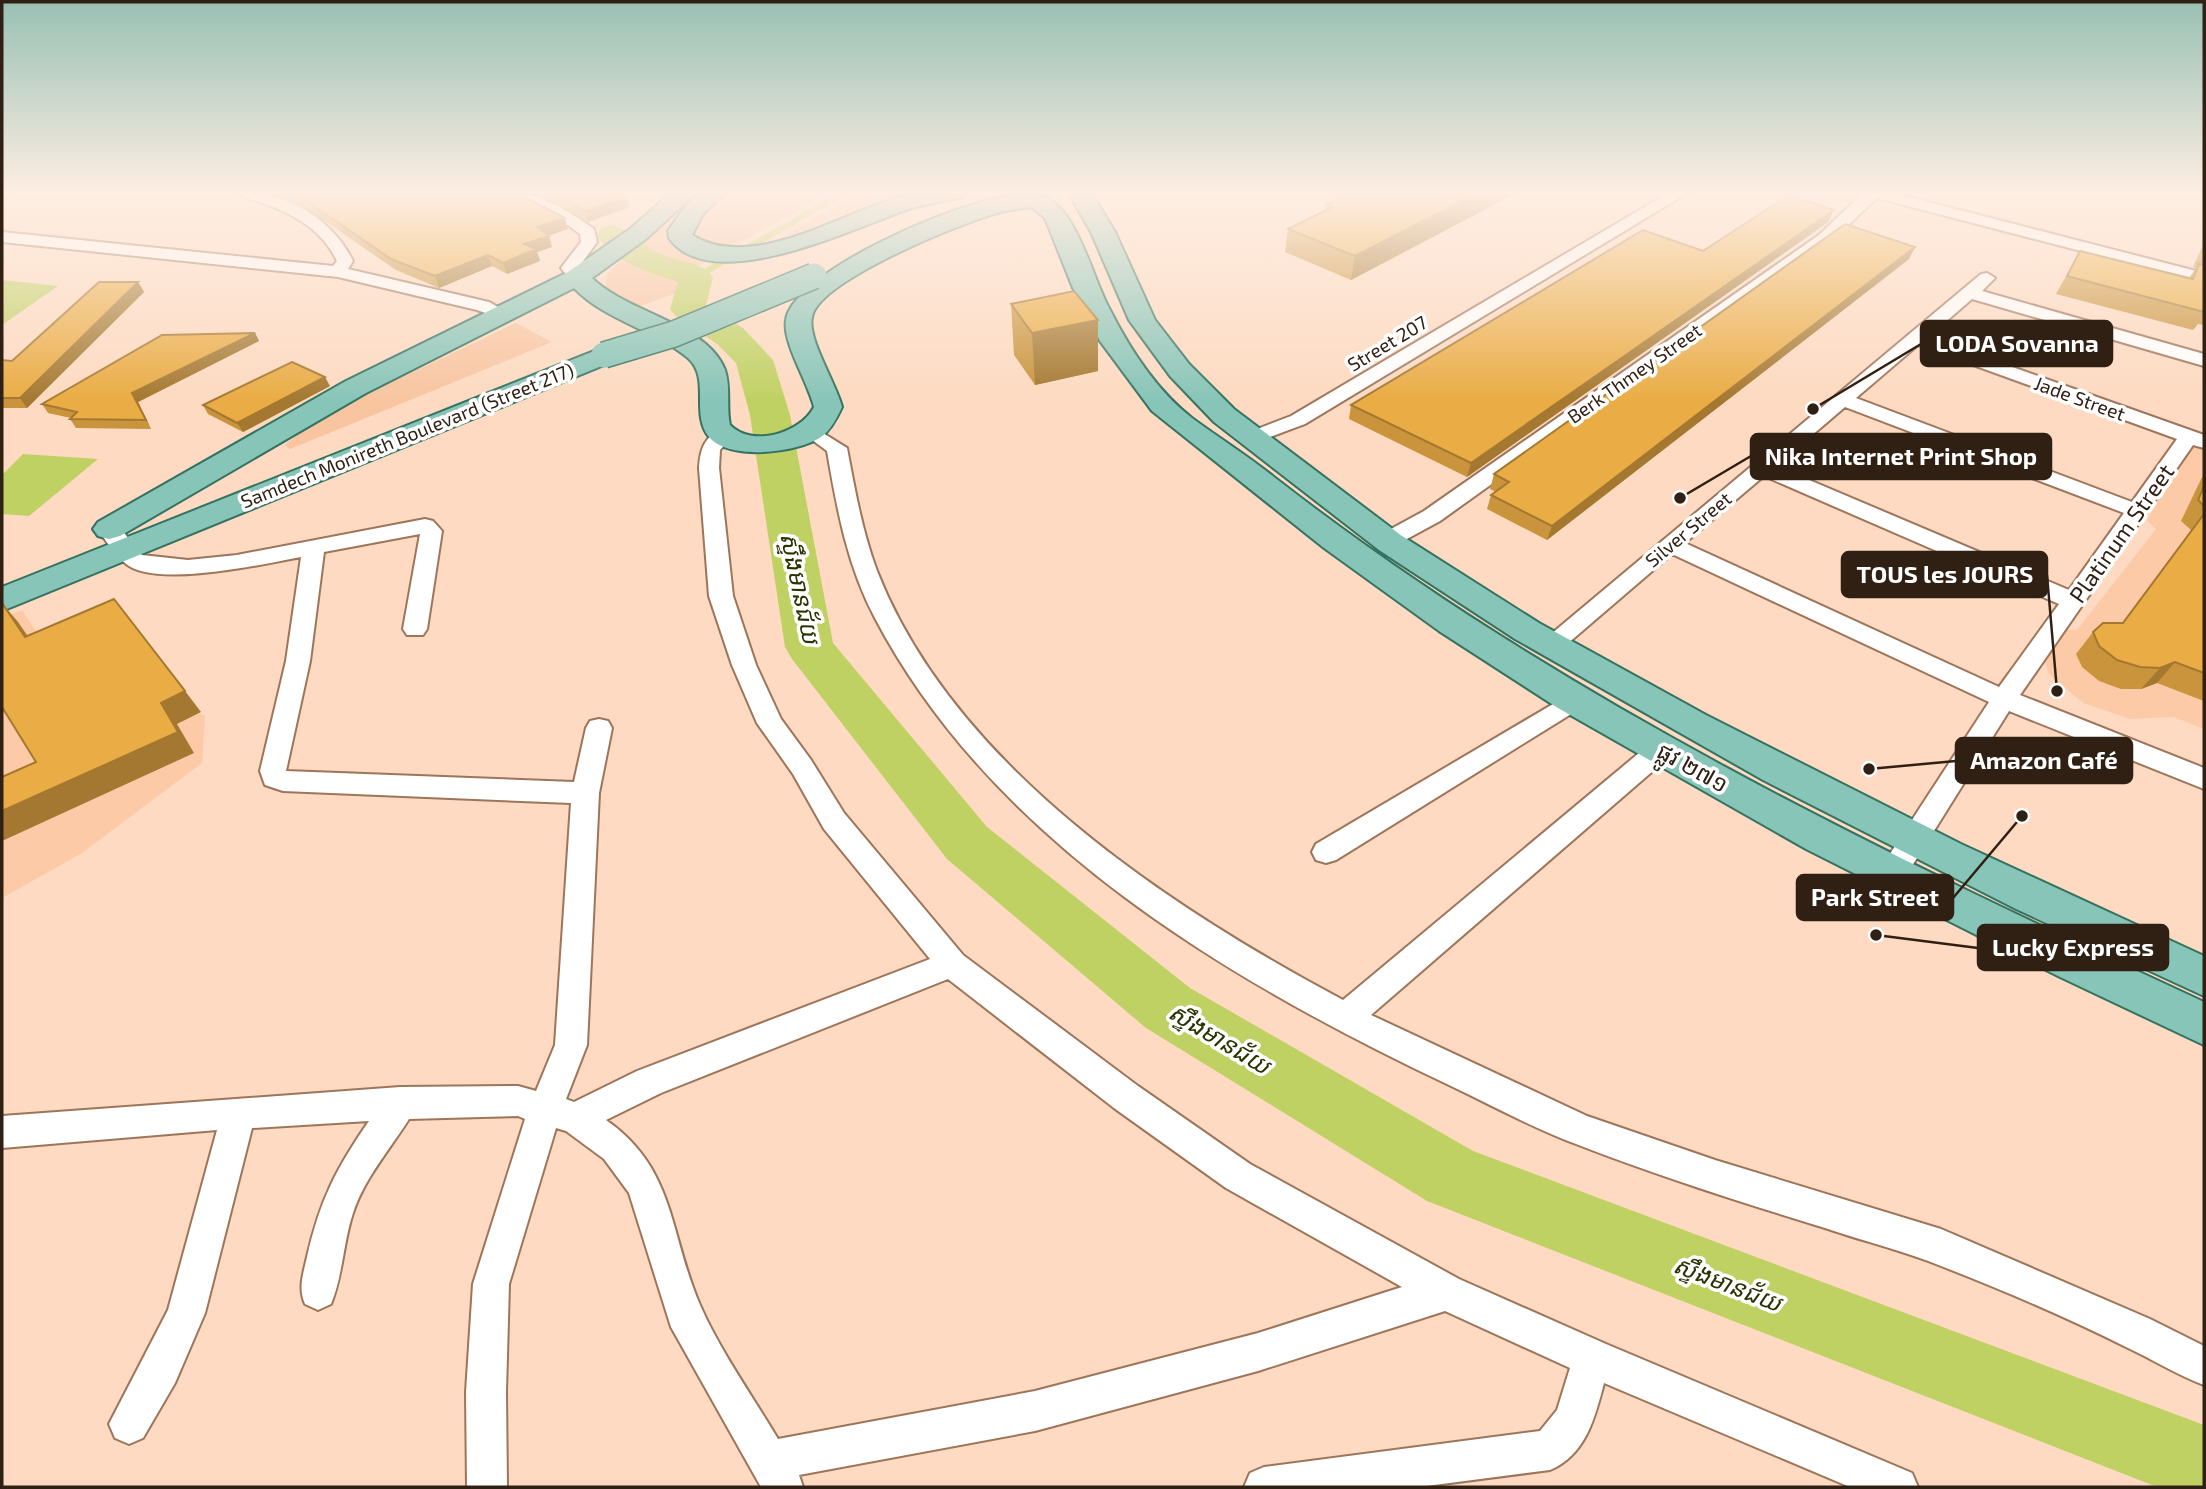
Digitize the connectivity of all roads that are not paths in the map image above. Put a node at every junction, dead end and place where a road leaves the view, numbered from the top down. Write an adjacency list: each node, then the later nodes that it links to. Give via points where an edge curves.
1 (237, 261): 20 (street)
2 (345, 261): 20 (street)
3 (574, 261): 19 (street, via 569,268)
4 (601, 261): 19 (main road)
5 (785, 261): 18 (main road)
6 (798, 261): 18 (main road)
7 (799, 261): 18 (main road)
8 (800, 261): 18 (main road)
9 (802, 261): 18 (main road)
10 (864, 261): 32 (main road, via 827,281 803,308 798,328 828,407)
11 (1074, 261): 36 (main road, via 1096,312 1122,354 1176,420)
12 (1101, 261): 21 (main road)
13 (1106, 261): 21 (main road)
14 (1131, 261): 34 (main road, via 1162,322)
15 (1564, 261): 34 (street, Street 207, via 1298,420)
16 (1792, 261): 40 (street, Berk Thmey Street, via 1432,516)
17 (2140, 261): 23 (street)
18 (795, 263): 24 (main road); 29 (main road, Samdech Monireth Boulevard (Street 217), bridge, via 674,334)
19 (588, 271): 27 (main road); 33 (main road, via 602,300 700,354 715,376 716,425)
20 (338, 272): 27 (street)
21 (1110, 277): 34 (main road, via 1176,366 1216,409); 36 (main road, via 1125,328)
22 (1987, 278): 25 (street, Silver Street)
23 (2204, 278)
24 (734, 281)
25 (1972, 294): 28 (street, Silver Street); 30 (street)
26 (671, 306): 29 (main road, Samdech Monireth Boulevard (Street 217))
27 (502, 314): 39 (main road, via 311,412)
28 (1917, 339): 31 (street, Silver Street); 35 (street, Jade Street)
29 (593, 348): 39 (main road, Samdech Monireth Boulevard (Street 217))
30 (2204, 360)
31 (1844, 400): 37 (street, Silver Street); 38 (street)
32 (809, 432): 33 (main road, via 765,444); 58 (street, via 837,448 852,530 885,615 915,667 1015,790 1059,830 1184,922)
33 (724, 436): 56 (street, via 710,449 709,468 721,597 749,677 770,723 834,821)
34 (1254, 437): 40 (main road, ផ្លូវ ២៧១)
35 (2197, 440): 38 (street, Platinum Street)
36 (1219, 448): 49 (main road, ផ្លូវ ២៧១, via 1353,557 1434,614)
37 (1762, 468): 41 (street, Silver Street); 45 (street)
38 (2137, 511): 45 (street, Platinum Street)
39 (117, 539): 42 (street, via 134,560 155,566 237,562); 43 (main road, Samdech Monireth Boulevard (Street 217)); 44 (main road, Samdech Monireth Boulevard (Street 217))
40 (1386, 541): 47 (main road, ផ្លូវ ២៧១)
41 (1670, 545): 47 (street, Silver Street); 48 (street)
42 (313, 548): 46 (street, via 425,526 431,531); 53 (street, via 298,661 275,778)
43 (2, 572)
44 (2, 600)
45 (2073, 601): 48 (street, Platinum Street)
46 (415, 629)
47 (1550, 645): 55 (main road, ផ្លូវ ២៧១, via 1688,724)
48 (2004, 699): 52 (street); 55 (street, Platinum Street)
49 (1575, 700): 51 (main road, ផ្លូវ ២៧១); 54 (street)
50 (599, 728): 53 (street)
51 (1660, 750): 55 (main road, ផ្លូវ ២៧១); 58 (street)
52 (2204, 779)
53 (585, 793): 62 (street, via 571,1045)
54 (1326, 852)
55 (1902, 857): 57 (main road, ផ្លូវ ២៧១); 59 (main road, ផ្លូវ ២៧១)
56 (952, 964): 62 (street); 65 (street, via 1238,1176)
57 (2204, 977)
58 (1346, 1017): 67 (street, via 1580,1130 1941,1247)
59 (2204, 1024)
60 (400, 1103): 61 (street); 62 (street, via 519,1101); 64 (street, via 349,1181 335,1214)
61 (239, 1113): 63 (street); 68 (street, via 186,1313)
62 (560, 1113): 69 (street, via 616,1147 644,1185 684,1314); 70 (street, via 491,1284)
63 (2, 1132)
64 (318, 1291)
65 (1446, 1292): 66 (street); 69 (street, via 1258,1352)
66 (1592, 1358): 71 (street, via 1574,1420 1550,1450); 72 (street)
67 (2204, 1366)
68 (129, 1424)
69 (776, 1474)
70 (486, 1487)
71 (1264, 1487)
72 (1898, 1487)

